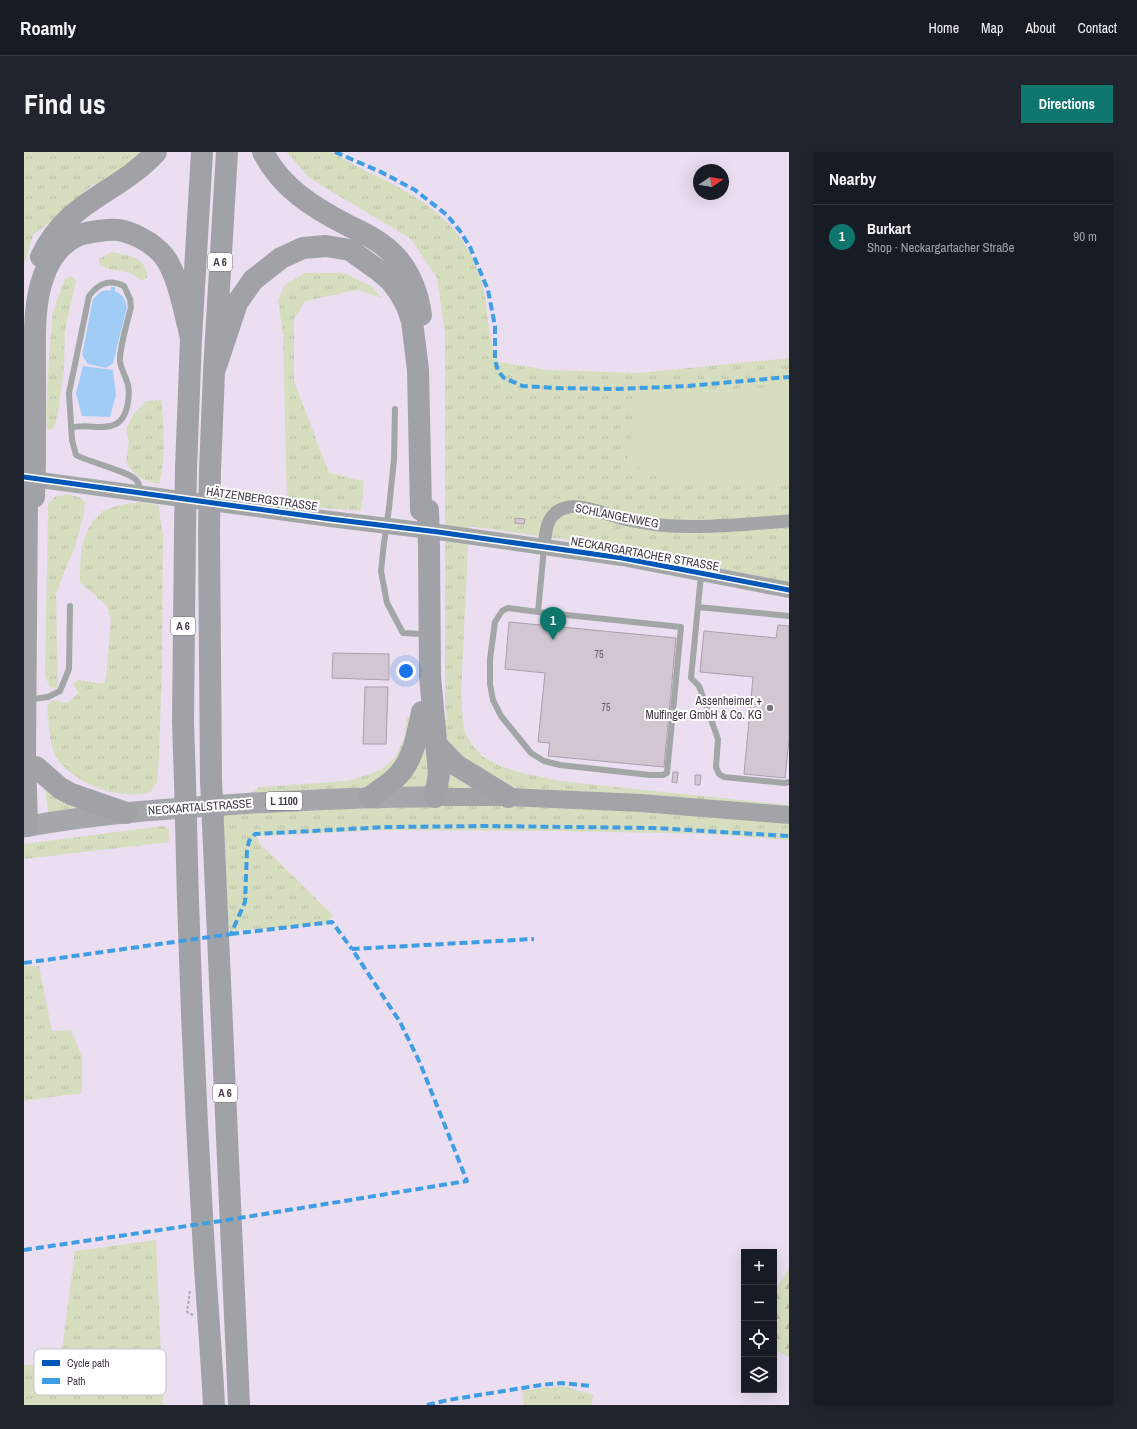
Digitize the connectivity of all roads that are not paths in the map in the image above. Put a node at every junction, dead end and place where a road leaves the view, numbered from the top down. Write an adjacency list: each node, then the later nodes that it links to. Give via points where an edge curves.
1 (156, 152): 9 (highway, via 136,170 66,220 48,242 38,262 29,303)
2 (202, 152): 5 (highway, A 6)
3 (227, 152): 6 (highway, A 6)
4 (263, 152): 11 (highway, via 275,172 297,194 388,249 414,284 424,344)
5 (191, 338): 9 (highway, via 171,269 163,255 152,245 118,230 80,235 60,248 43,276 36,318); 34 (highway, A 6, bridge, via 186,469 183,722 194,1068)
6 (214, 372): 11 (highway, via 237,303 253,280 281,258 303,248 326,246 350,250 390,280 407,306 412,321 418,370); 35 (highway, A 6, bridge, via 209,532 212,780)
7 (395, 409): 22 (lane, bridge, via 394,460 381,571 387,603 403,633)
8 (71, 428): 8 (lane, via 69,393 89,296 103,284 115,282 124,286 131,307 120,355 128,385 126,412 118,423 109,427); 10 (lane, via 76,455 130,475 137,480)
9 (30, 478): 10 (street, HÄTZENBERGSTRASSE); 23 (highway); 26 (highway)
10 (142, 494): 13 (street, HÄTZENBERGSTRASSE)
11 (424, 510): 15 (highway, bridge)
12 (789, 521): 14 (street, SCHLANGENWEG, via 685,526 628,520 570,506 555,513 549,520)
13 (498, 540): 14 (street, NECKARGARTACHER STRASSE)
14 (544, 546): 16 (street, NECKARGARTACHER STRASSE); 20 (lane)
15 (426, 548): 22 (highway); 25 (highway, via 430,676)
16 (702, 573): 17 (street, NECKARGARTACHER STRASSE); 19 (lane)
17 (789, 590)
18 (70, 606): 23 (lane, via 67,676 60,691 48,697)
19 (698, 607): 21 (lane); 27 (lane, via 691,678 700,686 718,739 718,774 724,777)
20 (538, 612): 20 (lane, via 508,608 502,611 495,622 490,659 490,684 493,700 516,736 531,753 555,764 650,775 667,773 681,627)
21 (789, 616)
22 (421, 634): 24 (highway)
23 (33, 699): 26 (highway, via 33,733)
24 (422, 712): 28 (highway); 29 (highway, via 416,742 408,761 394,780)
25 (436, 744): 28 (highway, via 438,774); 30 (highway, via 456,765)
26 (28, 760): 31 (highway, via 60,788 71,794); 33 (highway)
27 (789, 782)
28 (430, 796): 29 (main road, NECKARTALSTRASSE / L 1100); 30 (main road, L 1100)
29 (370, 797): 31 (main road, NECKARTALSTRASSE / L 1100)
30 (508, 797): 32 (main road, L 1100, via 641,803)
31 (126, 813): 33 (main road, NECKARTALSTRASSE / L 1100)
32 (789, 815)
33 (31, 826)
34 (214, 1405)
35 (239, 1405)

